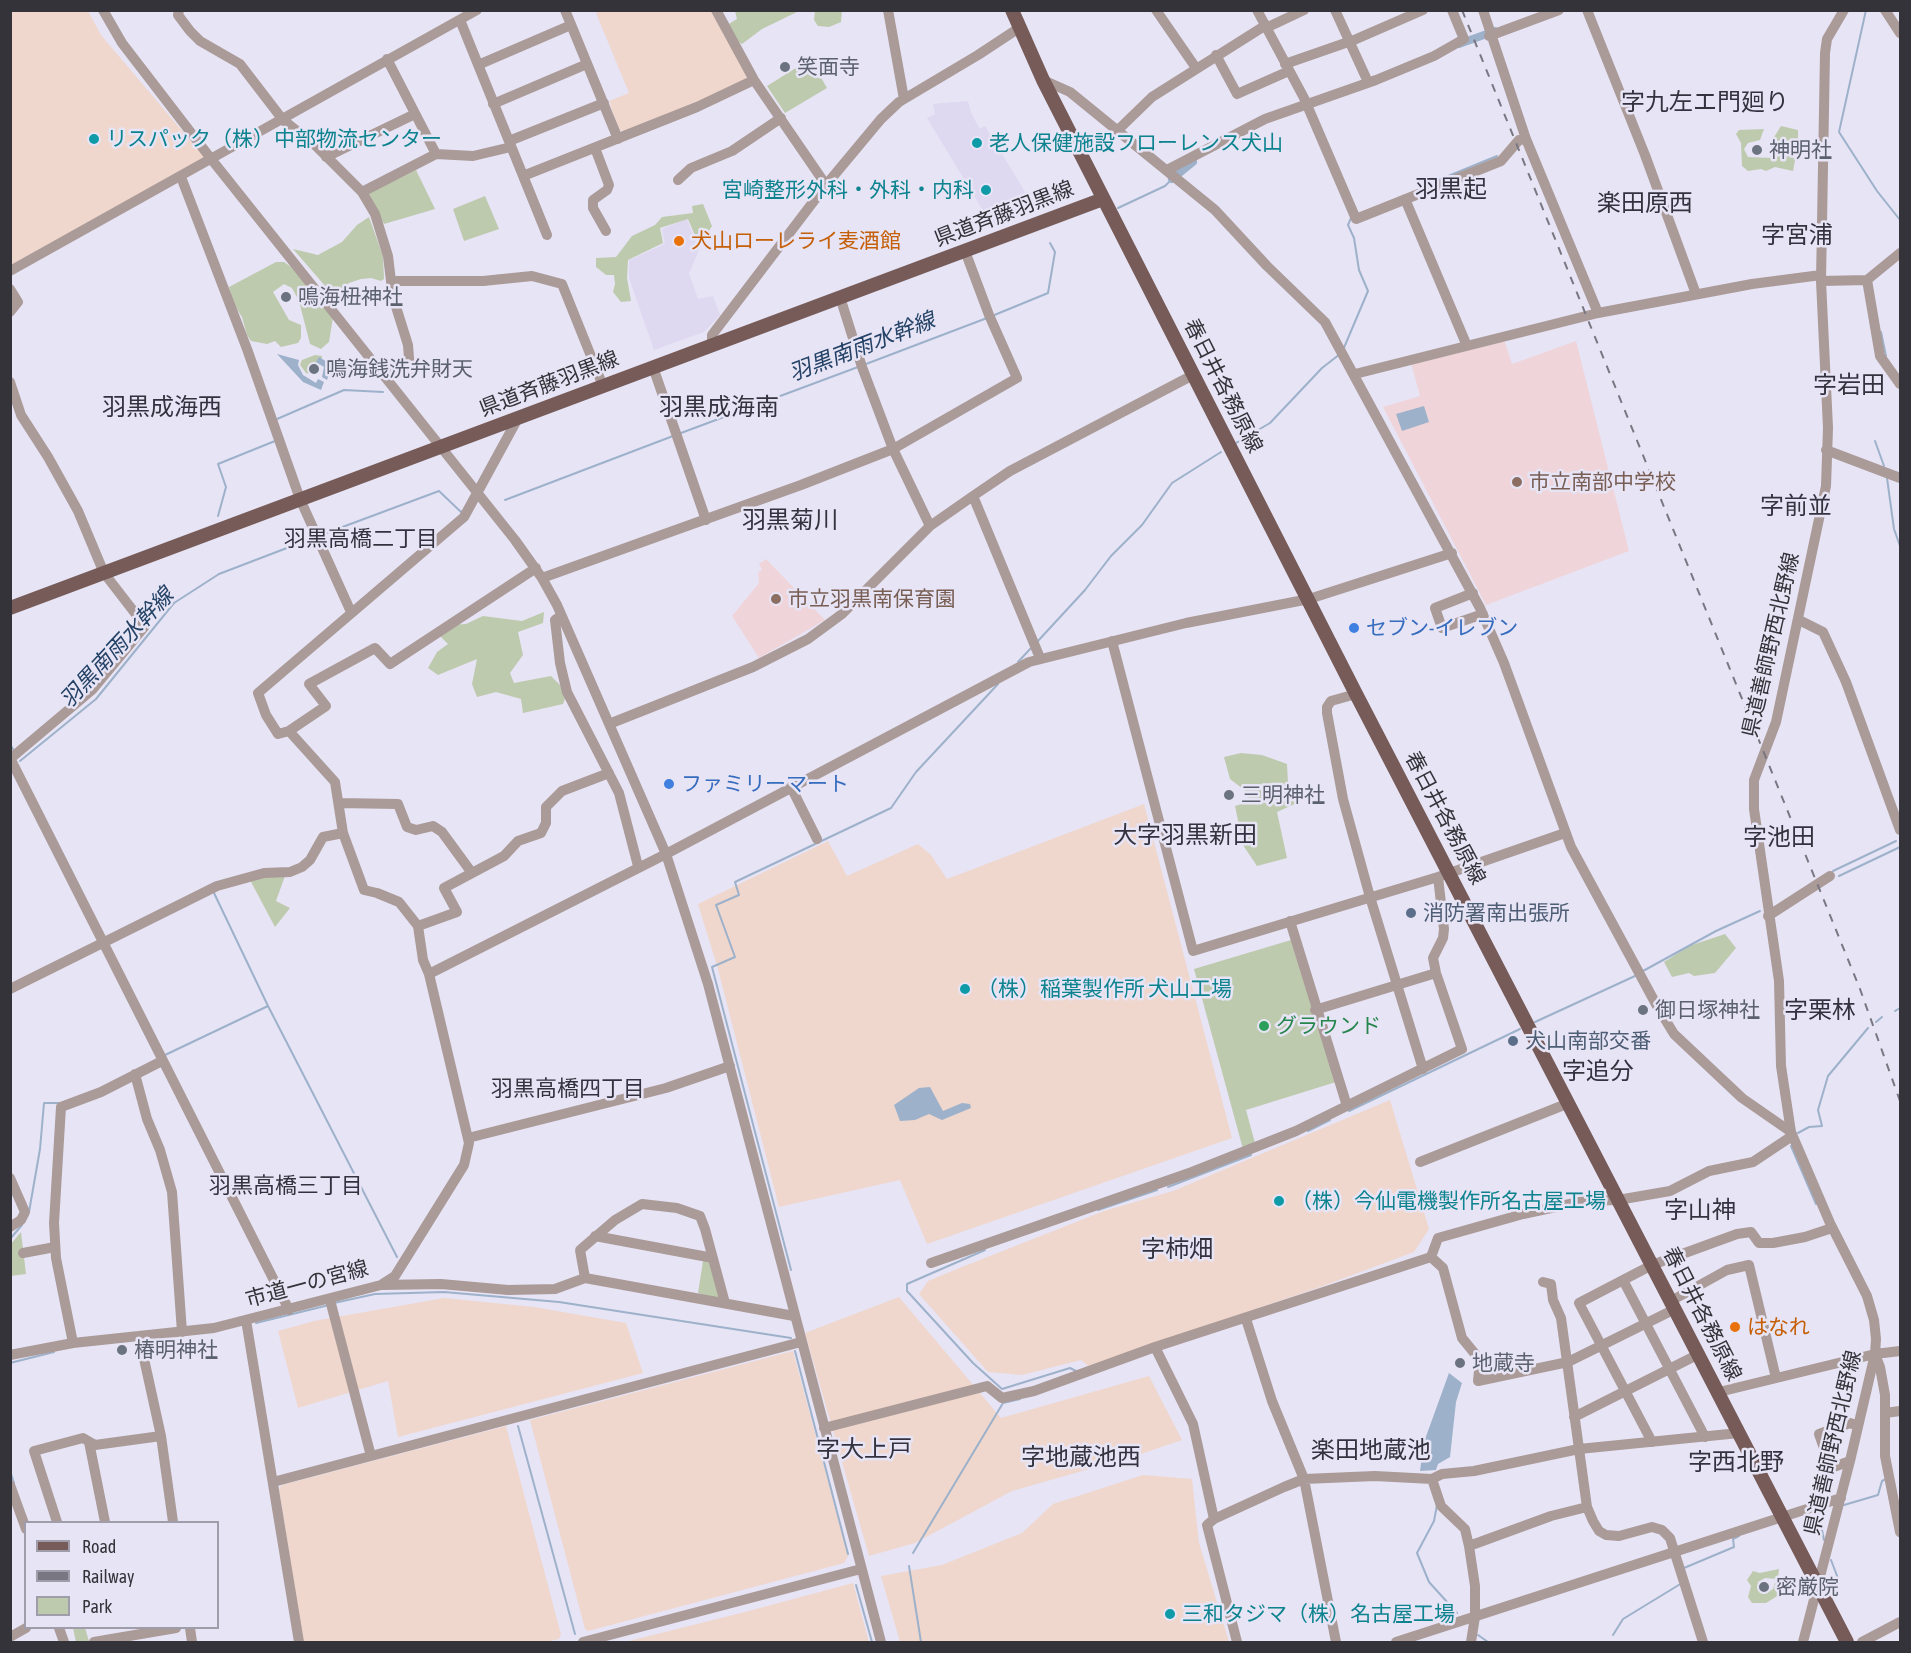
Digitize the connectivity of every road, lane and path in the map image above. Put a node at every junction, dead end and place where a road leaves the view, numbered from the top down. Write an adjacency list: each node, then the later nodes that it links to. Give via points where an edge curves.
1 (103, 10): 49 (street, via 122,43)
2 (179, 10): 41 (street, via 184,24 200,41 240,64)
3 (477, 10): 19 (street)
4 (565, 10): 20 (street)
5 (716, 10): 32 (street)
6 (888, 10): 35 (street)
7 (1012, 10): 22 (main road, 春日井各務原線)
8 (1156, 10): 30 (street)
9 (1257, 10): 21 (street)
10 (1304, 10): 21 (street)
11 (1335, 10): 25 (street)
12 (1423, 10): 25 (street)
13 (1452, 10): 34 (street, via 1464,39 1434,56)
14 (1483, 10): 23 (street)
15 (1559, 10): 23 (street)
16 (1587, 10): 67 (street)
17 (1844, 10): 63 (street, 県道善師野西北野線, via 1825,50)
18 (1885, 10): 24 (street)
19 (460, 20): 27 (street); 29 (street)
20 (571, 25): 28 (street); 29 (street)
21 (1267, 26): 26 (street); 31 (street)
22 (1019, 28): 33 (main road, 春日井各務原線); 35 (street)
23 (1488, 33): 44 (street)
24 (1900, 33)
25 (1349, 42): 31 (street); 34 (street)
26 (1216, 55): 30 (street); 31 (street, via 1237,94)
27 (387, 59): 39 (street); 41 (street)
28 (587, 64): 36 (street); 38 (street)
29 (478, 65): 38 (street)
30 (1196, 68): 42 (street, via 1152,97)
31 (1287, 68): 37 (street)
32 (754, 80): 40 (street); 43 (street)
33 (1043, 80): 42 (street, via 1062,86); 56 (main road, 春日井各務原線)
34 (1368, 82): 37 (street)
35 (904, 99): 54 (street, via 881,119)
36 (604, 103): 43 (street); 45 (street)
37 (1304, 103): 50 (street, via 1245,127); 57 (street, via 1354,216)
38 (493, 104): 45 (street)
39 (415, 114): 47 (street); 48 (street)
40 (781, 118): 53 (street, via 732,151 691,168); 54 (street)
41 (283, 120): 48 (street); 49 (street)
42 (1119, 129): 50 (street)
43 (618, 139): 46 (street)
44 (1526, 139): 57 (street, via 1519,140 1501,161); 70 (street)
45 (510, 144): 47 (street, via 473,156); 51 (street)
46 (595, 148): 51 (street); 58 (street, via 609,185 592,200 593,208)
47 (436, 154): 55 (street)
48 (326, 156): 55 (street)
49 (212, 160): 52 (street); 74 (street)
50 (1167, 170): 75 (street, via 1215,210 1316,312)
51 (523, 176): 59 (street)
52 (181, 177): 62 (street); 87 (street)
53 (678, 180)
54 (826, 185): 71 (street, via 712,335)
55 (362, 192): 65 (street, via 375,214)
56 (1103, 199): 60 (main road, 県道斉藤羽黒線); 76 (main road, 春日井各務原線)
57 (1405, 199): 72 (street)
58 (606, 231)
59 (547, 236)
60 (965, 251): 68 (main road, 県道斉藤羽黒線); 82 (street, via 1017,378)
61 (1900, 253): 64 (street)
62 (10, 271)
63 (1821, 278): 64 (street); 67 (street); 83 (street, 県道善師野西北野線)
64 (1867, 280): 78 (street, via 1880,356)
65 (391, 281): 74 (street, via 408,345 410,371); 79 (street, via 483,281 532,276 562,284)
66 (10, 288): 69 (street, via 18,302)
67 (1696, 294): 70 (street)
68 (840, 297): 71 (main road, 県道斉藤羽黒線); 82 (street)
69 (10, 312)
70 (1598, 314): 72 (street)
71 (712, 345): 73 (main road, 県道斉藤羽黒線)
72 (1467, 346): 75 (street)
73 (653, 367): 79 (main road, 県道斉藤羽黒線); 88 (street)
74 (383, 372): 81 (street)
75 (1355, 374): 90 (street)
76 (1193, 375): 86 (street, via 1010,471); 95 (main road, 春日井各務原線)
77 (10, 382): 92 (street, via 21,415 78,511)
78 (1900, 384)
79 (603, 386): 80 (main road, 県道斉藤羽黒線)
80 (518, 418): 81 (main road, 県道斉藤羽黒線); 85 (street)
81 (443, 446): 85 (street); 87 (main road, 県道斉藤羽黒線)
82 (893, 449): 88 (street); 89 (street)
83 (1826, 450): 84 (street); 100 (street, 県道善師野西北野線, via 1822,509)
84 (1890, 474)
85 (478, 493): 91 (street); 97 (street, via 464,517)
86 (973, 496): 89 (street); 102 (street)
87 (300, 499): 92 (main road, 県道斉藤羽黒線); 97 (street)
88 (706, 520): 93 (street)
89 (930, 526): 104 (street, via 842,614 808,639 753,667)
90 (1452, 553): 94 (street); 95 (street)
91 (536, 568): 93 (street); 105 (street, via 390,664 375,648 309,684 326,706)
92 (104, 573): 96 (main road, 県道斉藤羽黒線); 106 (street, via 145,626 92,690)
93 (542, 578): 99 (street)
94 (1473, 593): 98 (street); 98 (street, via 1435,608 1442,628)
95 (1309, 599): 101 (street); 103 (main road, 春日井各務原線)
96 (10, 608)
97 (351, 612): 105 (street, via 258,693 278,734)
98 (1483, 614): 112 (street)
99 (561, 615): 104 (street); 107 (street, via 555,620 567,692)
100 (1799, 620): 110 (street, via 1823,632 1846,682); 120 (street, 県道善師野西北野線, via 1776,722 1754,780)
101 (1112, 641): 102 (street); 121 (street, via 1193,951)
102 (1040, 658): 108 (street)
103 (1356, 694): 117 (main road, 春日井各務原線); 119 (street, via 1331,701 1327,713 1343,799)
104 (609, 724): 114 (street)
105 (289, 731): 109 (street, via 335,782)
106 (11, 759): 123 (street)
107 (609, 773): 115 (street, via 619,793); 116 (street, via 562,791 546,807 546,823 541,833 519,841 504,855)
108 (791, 787): 113 (street); 114 (street)
109 (339, 803): 111 (street); 116 (street, via 398,804 407,827 416,830 433,826 442,832)
110 (1900, 830)
111 (343, 833): 122 (street, via 364,890 399,902); 123 (street, via 323,837 302,867 217,886)
112 (1565, 833): 117 (street); 135 (street, via 1674,1034 1742,1098)
113 (816, 839)
114 (666, 854): 115 (street); 130 (street)
115 (638, 867): 125 (street)
116 (472, 873): 122 (street, via 444,888 457,912)
117 (1444, 874): 119 (street); 124 (street, via 1444,929 1433,958); 133 (main road, 春日井各務原線)
118 (1830, 876): 120 (street)
119 (1370, 897): 121 (street); 126 (street)
120 (1768, 916): 135 (street, 県道善師野西北野線, via 1779,981 1781,1066)
121 (1290, 921): 128 (street)
122 (418, 926): 125 (street, 市道一の宮線)
123 (102, 941): 127 (street); 129 (street)
124 (1436, 973): 126 (street); 131 (street, via 1462,1050)
125 (429, 974): 136 (street, 市道一の宮線)
126 (1397, 983): 128 (street); 131 (street)
127 (10, 989)
128 (1316, 1010): 134 (street)
129 (162, 1061): 132 (street); 157 (street)
130 (730, 1066): 136 (street, via 666,1088); 159 (street)
131 (1423, 1069): 134 (street)
132 (135, 1074): 143 (street, via 62,1107); 163 (street, via 172,1192)
133 (1569, 1104): 137 (street); 139 (main road, 春日井各務原線)
134 (1347, 1106): 147 (street, via 1296,1131 1192,1172)
135 (1792, 1134): 139 (street, via 1753,1162 1709,1171 1670,1191); 141 (street, 県道善師野西北野線)
136 (468, 1138): 152 (street, 市道一の宮線, via 464,1165 395,1276)
137 (1420, 1162)
138 (10, 1178): 140 (street, via 25,1212)
139 (1618, 1200): 145 (street, via 1574,1203 1438,1238); 148 (main road, 春日井各務原線)
140 (10, 1227)
141 (1832, 1228): 148 (street, via 1773,1243 1759,1243 1751,1232 1737,1234); 171 (street, 県道善師野西北野線, via 1867,1296 1874,1320)
142 (595, 1236): 146 (street); 146 (street, via 642,1204 677,1209 699,1216); 149 (street, via 580,1250)
143 (55, 1247): 144 (street); 166 (street)
144 (23, 1253)
145 (1431, 1257): 160 (street); 173 (street, via 1443,1268 1462,1338 1480,1360 1478,1381)
146 (713, 1258): 154 (street)
147 (931, 1263)
148 (1652, 1265): 150 (street); 156 (main road, 春日井各務原線)
149 (585, 1278): 152 (street, via 555,1289); 154 (street)
150 (1623, 1280): 155 (street); 162 (street)
151 (1543, 1282): 158 (street, via 1551,1284 1555,1307)
152 (381, 1285): 153 (street, 市道一の宮線)
153 (330, 1299): 157 (street, 市道一の宮線); 189 (street)
154 (725, 1303): 159 (street)
155 (1579, 1303): 158 (street); 167 (street)
156 (1673, 1305): 162 (street); 170 (main road, 春日井各務原線); 175 (street, via 1727,1270 1749,1265)
157 (289, 1310): 161 (street, 市道一の宮線)
158 (1560, 1312): 173 (street)
159 (794, 1316): 165 (street)
160 (1246, 1319): 168 (street); 191 (street, via 1272,1401)
161 (246, 1320): 163 (street, 市道一の宮線); 193 (street)
162 (1646, 1323): 167 (street); 174 (street)
163 (182, 1332): 164 (street, 市道一の宮線)
164 (139, 1336): 166 (street, 市道一の宮線); 184 (street)
165 (801, 1342): 182 (street); 189 (street)
166 (73, 1343): 172 (street, 市道一の宮線)
167 (1600, 1346): 173 (street); 176 (street)
168 (1155, 1347): 182 (street, via 1013,1397 1002,1398 987,1386); 198 (street, via 1193,1424)
169 (1900, 1351): 171 (street)
170 (1698, 1354): 174 (street); 177 (main road, 春日井各務原線)
171 (1875, 1354): 175 (street); 179 (street, via 1884,1386); 181 (street, 県道善師野西北野線)
172 (10, 1355)
173 (1568, 1362): 180 (street)
174 (1670, 1368): 176 (street); 185 (street)
175 (1776, 1377): 177 (street)
176 (1625, 1391): 180 (street); 187 (street)
177 (1719, 1392): 183 (main road, 春日井各務原線)
178 (1900, 1411): 179 (street)
179 (1885, 1413): 203 (street, via 1884,1449)
180 (1574, 1417): 188 (street)
181 (1858, 1426): 190 (street, 県道善師野西北野線); 190 (street, via 1850,1423 1819,1434 1831,1468)
182 (824, 1428): 206 (street)
183 (1739, 1433): 185 (street); 197 (main road, 春日井各務原線)
184 (161, 1436): 186 (street, via 95,1445); 201 (street)
185 (1705, 1437): 187 (street)
186 (89, 1442): 199 (street, via 83,1438 34,1451); 200 (street)
187 (1652, 1442): 188 (street)
188 (1579, 1449): 192 (street); 196 (street)
189 (371, 1456): 193 (street)
190 (1850, 1461): 195 (street, 県道善師野西北野線)
191 (1304, 1479): 192 (street); 198 (street); 220 (street)
192 (1432, 1479): 204 (street, via 1441,1506 1465,1529)
193 (273, 1482): 216 (street)
194 (11, 1488): 202 (street)
195 (1841, 1498): 197 (street); 207 (street, 県道善師野西北野線)
196 (1587, 1507): 204 (street); 205 (street, via 1599,1531 1606,1535 1619,1536 1652,1527 1670,1538)
197 (1782, 1516): 205 (street); 207 (main road, 春日井各務原線)
198 (1214, 1519): 219 (street, via 1207,1526)
199 (57, 1521)
200 (105, 1521)
201 (173, 1521)
202 (24, 1524)
203 (1900, 1532)
204 (1469, 1546): 208 (street)
205 (1676, 1552): 208 (street); 223 (street)
206 (861, 1569): 217 (street); 218 (street)
207 (1818, 1587): 224 (street, 県道善師野西北野線); 225 (main road, 春日井各務原線)
208 (1475, 1617): 221 (street); 222 (street)
209 (24, 1621): 211 (street)
210 (1900, 1622): 226 (street)
211 (10, 1629)
212 (24, 1629): 214 (street)
213 (170, 1629): 215 (street)
214 (10, 1637)
215 (94, 1642)
216 (299, 1642)
217 (583, 1642)
218 (881, 1642)
219 (1237, 1642)
220 (1336, 1642)
221 (1396, 1642)
222 (1471, 1642)
223 (1703, 1642)
224 (1803, 1642)
225 (1848, 1642)
226 (1862, 1642)

